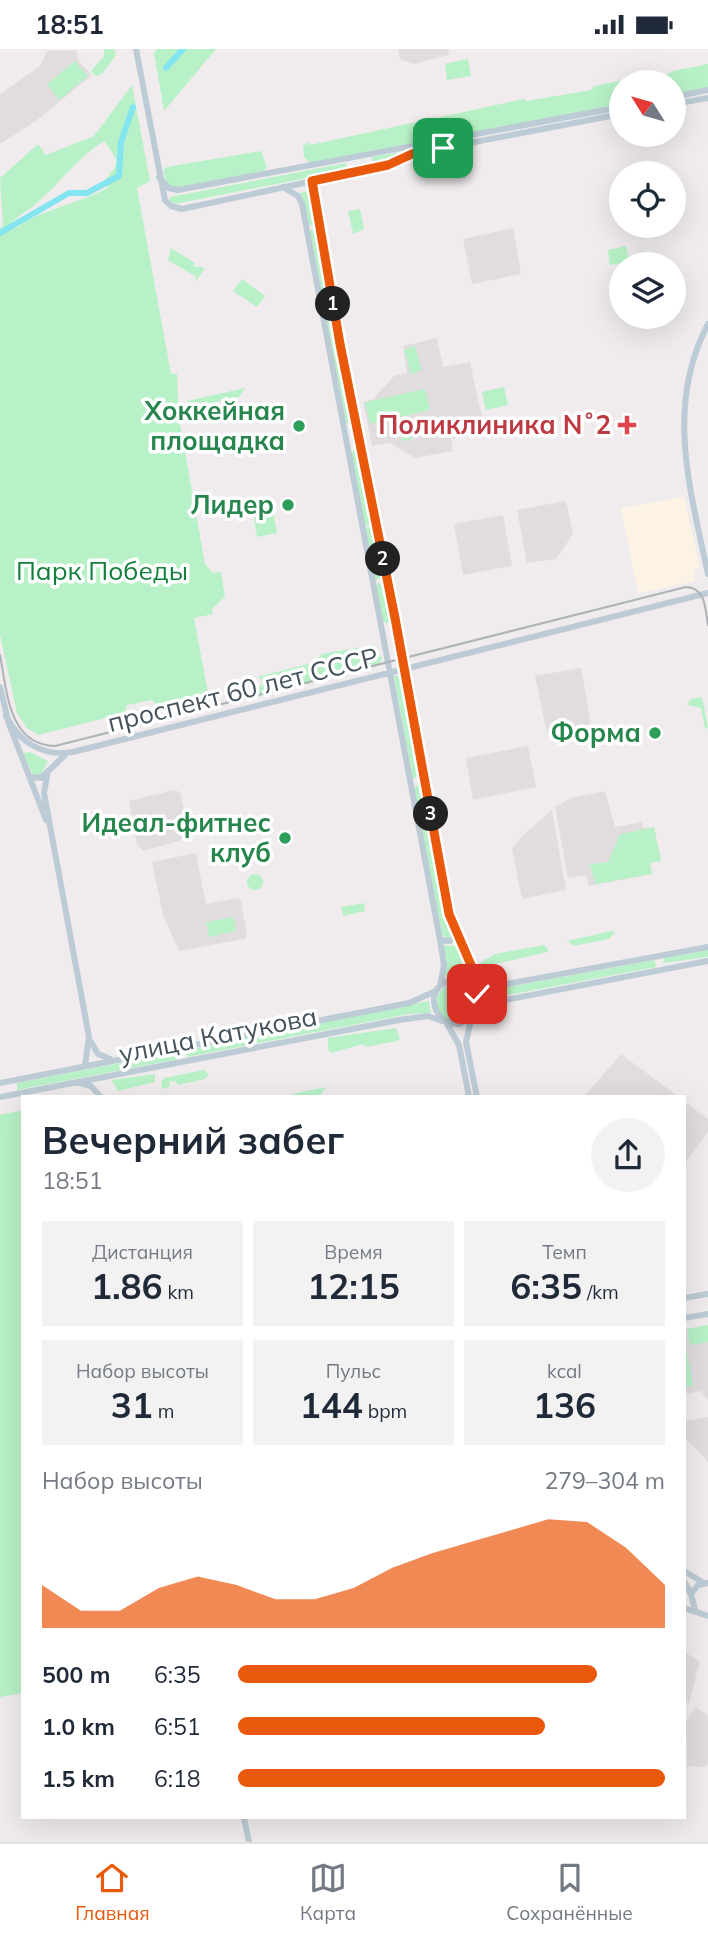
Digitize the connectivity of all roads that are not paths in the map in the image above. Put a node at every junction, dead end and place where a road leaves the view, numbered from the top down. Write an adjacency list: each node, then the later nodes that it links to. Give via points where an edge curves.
1 (136, 49): 10 (main road)
2 (708, 90): 3 (main road)
3 (686, 95)
4 (708, 97): 5 (main road)
5 (686, 102)
6 (609, 109): 8 (main road)
7 (609, 116): 9 (main road, via 412,154)
8 (362, 156): 9 (main road, via 371,163); 13 (main road)
9 (366, 170): 11 (main road)
10 (159, 177): 13 (main road, via 168,188); 14 (main road)
11 (312, 181): 12 (main road); 15 (main road)
12 (283, 187): 14 (main road, via 182,209); 16 (main road, via 298,196)
13 (178, 190): 14 (main road)
14 (165, 200)
15 (320, 230): 16 (main road, via 311,227); 18 (main road)
16 (307, 232): 19 (main road)
17 (708, 324): 20 (main road, via 691,363 682,422)
18 (354, 416): 19 (main road, via 349,425); 21 (main road)
19 (342, 418): 22 (main road)
20 (708, 575)
21 (388, 583): 22 (main road, via 378,580); 24 (main road)
22 (375, 588): 25 (main road)
23 (708, 593): 26 (main road, проспект 60 лет СССР)
24 (395, 618): 25 (main road, via 388,627); 26 (main road)
25 (382, 621): 27 (main road)
26 (404, 669): 27 (main road, проспект 60 лет СССР); 35 (main road)
27 (390, 672): 31 (main road, проспект 60 лет СССР); 36 (main road)
28 (0, 687): 29 (main road)
29 (6, 716): 30 (main road, via 21,737); 32 (main road)
30 (40, 750): 31 (main road); 32 (main road, via 24,748); 33 (main road, via 51,758)
31 (73, 752): 33 (main road, via 57,759)
32 (22, 758): 34 (main road)
33 (48, 770): 34 (main road, via 37,779); 37 (main road, via 44,789)
34 (28, 773): 37 (main road)
35 (425, 784): 36 (main road); 38 (main road, via 449,914)
36 (411, 786): 39 (main road)
37 (54, 843): 50 (main road)
38 (458, 934): 39 (main road, via 450,941); 45 (main road)
39 (440, 940): 46 (main road, via 444,965)
40 (708, 947): 41 (main road)
41 (663, 955): 43 (main road, via 659,962); 45 (main road)
42 (708, 961): 43 (main road)
43 (664, 969): 48 (main road, via 500,1001)
44 (466, 982): 45 (main road); 46 (main road, via 453,980); 47 (main road)
45 (480, 983): 47 (main road)
46 (438, 988): 49 (main road, via 433,1007); 51 (main road, улица Катукова, via 409,1003)
47 (477, 994): 48 (main road)
48 (473, 1016): 49 (main road, via 459,1024); 63 (main road, via 466,1042)
49 (444, 1022): 53 (main road, улица Катукова, via 428,1016); 62 (main road, via 459,1045)
50 (89, 1037): 52 (main road, via 98,1054); 54 (main road)
51 (177, 1048): 52 (main road, улица Катукова); 53 (main road, via 182,1056)
52 (114, 1060): 54 (main road, улица Катукова)
53 (178, 1062): 55 (main road, улица Катукова)
54 (85, 1066): 56 (main road, улица Катукова)
55 (105, 1077): 58 (main road, улица Катукова); 61 (main road)
56 (14, 1080): 57 (main road, улица Катукова); 59 (main road, via 10,1086)
57 (0, 1083)
58 (71, 1083): 59 (main road, улица Катукова); 60 (main road, via 92,1086)
59 (15, 1094): 64 (main road, улица Катукова)
60 (100, 1095)
61 (102, 1095)
62 (469, 1095)
63 (477, 1095)
64 (0, 1097)
65 (708, 1294): 66 (main road)
66 (686, 1298)
67 (708, 1314): 68 (main road)
68 (686, 1318)
69 (686, 1572): 70 (main road)
70 (706, 1583): 72 (main road)
71 (686, 1585): 72 (main road)
72 (691, 1595): 73 (main road); 75 (main road)
73 (686, 1599)
74 (686, 1608): 75 (main road)
75 (695, 1610): 76 (main road)
76 (707, 1614)
77 (242, 1819): 78 (main road)
78 (247, 1842)

